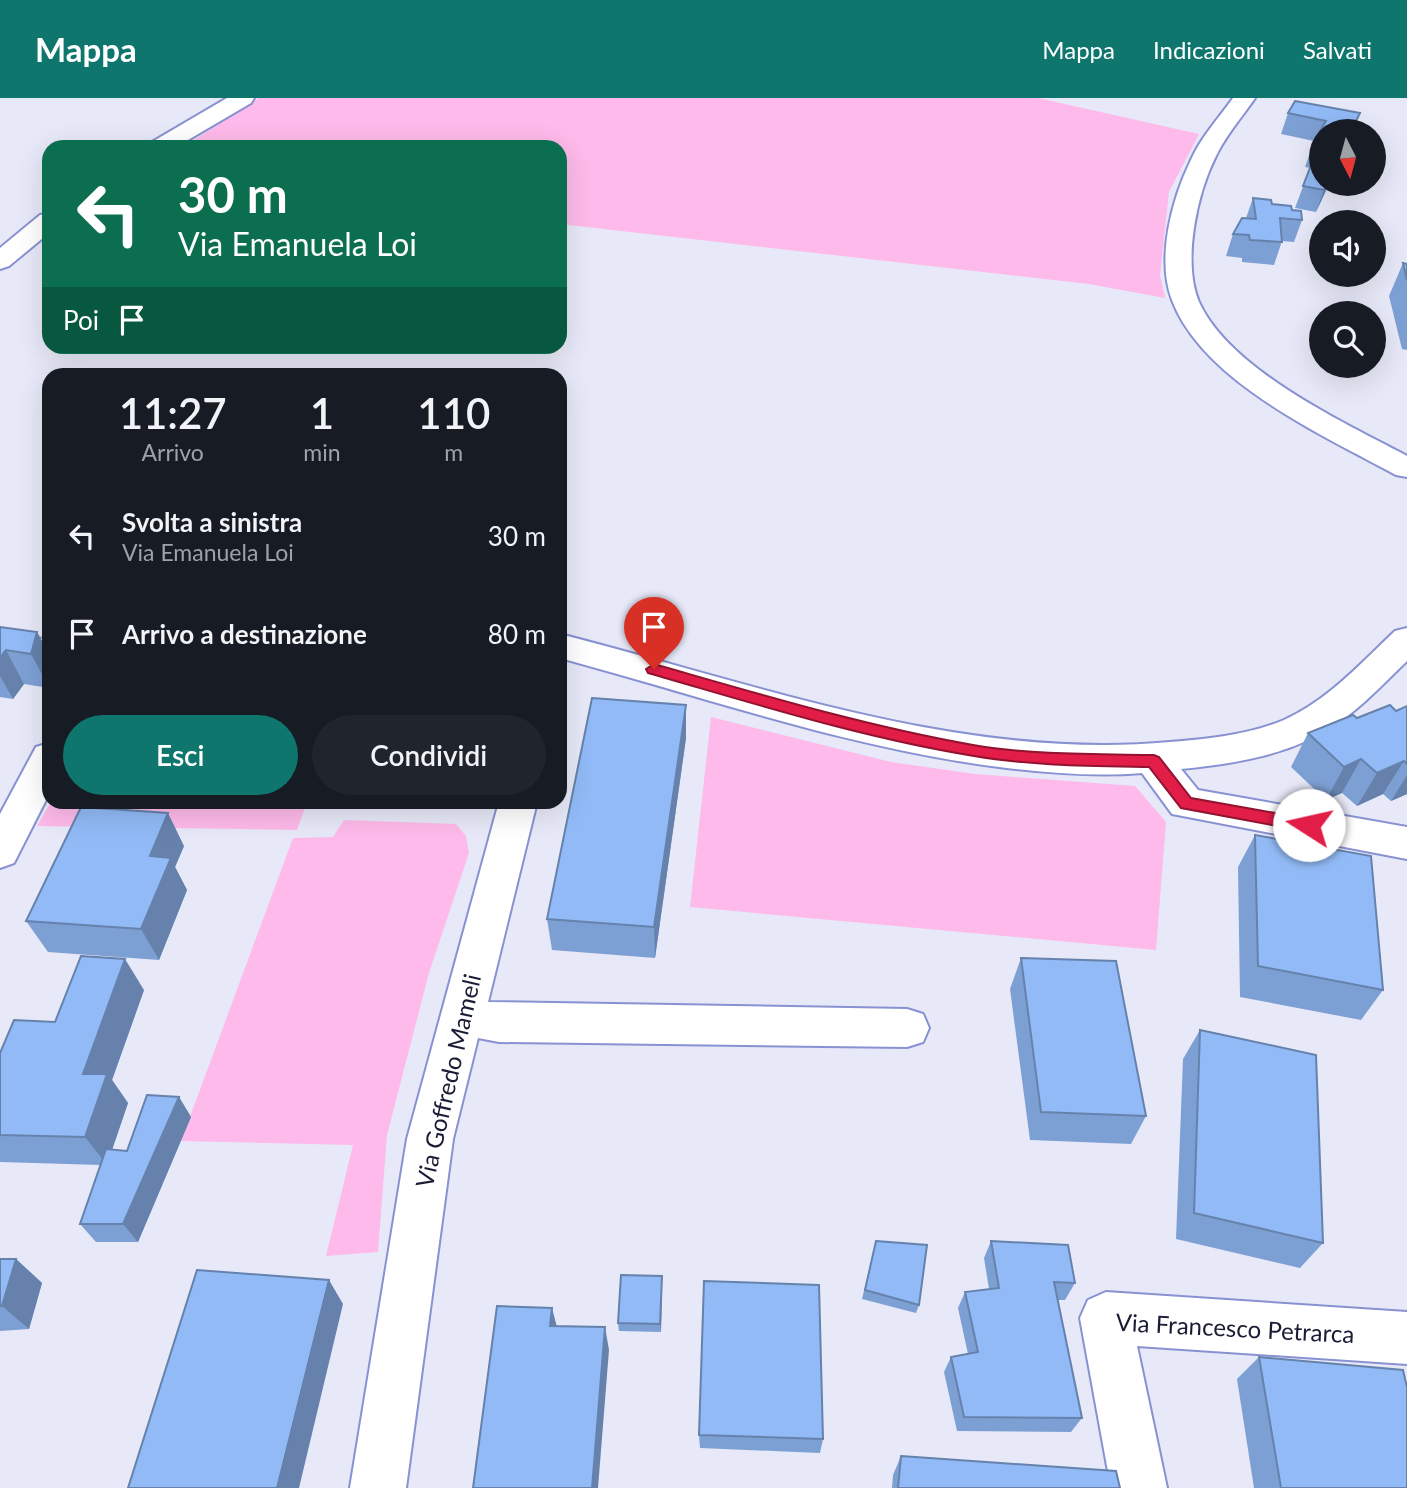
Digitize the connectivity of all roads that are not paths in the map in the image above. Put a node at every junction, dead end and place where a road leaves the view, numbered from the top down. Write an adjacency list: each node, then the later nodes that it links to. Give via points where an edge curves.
1 (243, 98): 3 (street)
2 (1244, 98): 6 (street, via 1202,159 1185,211 1178,268 1185,302 1207,337 1245,373 1284,400)
3 (172, 140)
4 (42, 226): 5 (street)
5 (0, 261)
6 (1407, 468)
7 (1407, 640): 11 (street, via 1340,702 1306,725 1243,747)
8 (0, 644): 9 (street)
9 (42, 651)
10 (567, 654): 11 (street, via 627,662 839,722 975,751 1067,760)
11 (1154, 761): 14 (street, via 1186,803)
12 (42, 771): 15 (street)
13 (516, 809): 16 (street, Via Goffredo Mameli)
14 (1407, 843)
15 (0, 852)
16 (462, 1016): 17 (street, via 499,1023); 19 (street, Via Goffredo Mameli, via 430,1139)
17 (907, 1028)
18 (1407, 1338): 20 (street, Via Francesco Petrarca, via 1106,1318)
19 (379, 1488)
20 (1139, 1488)

